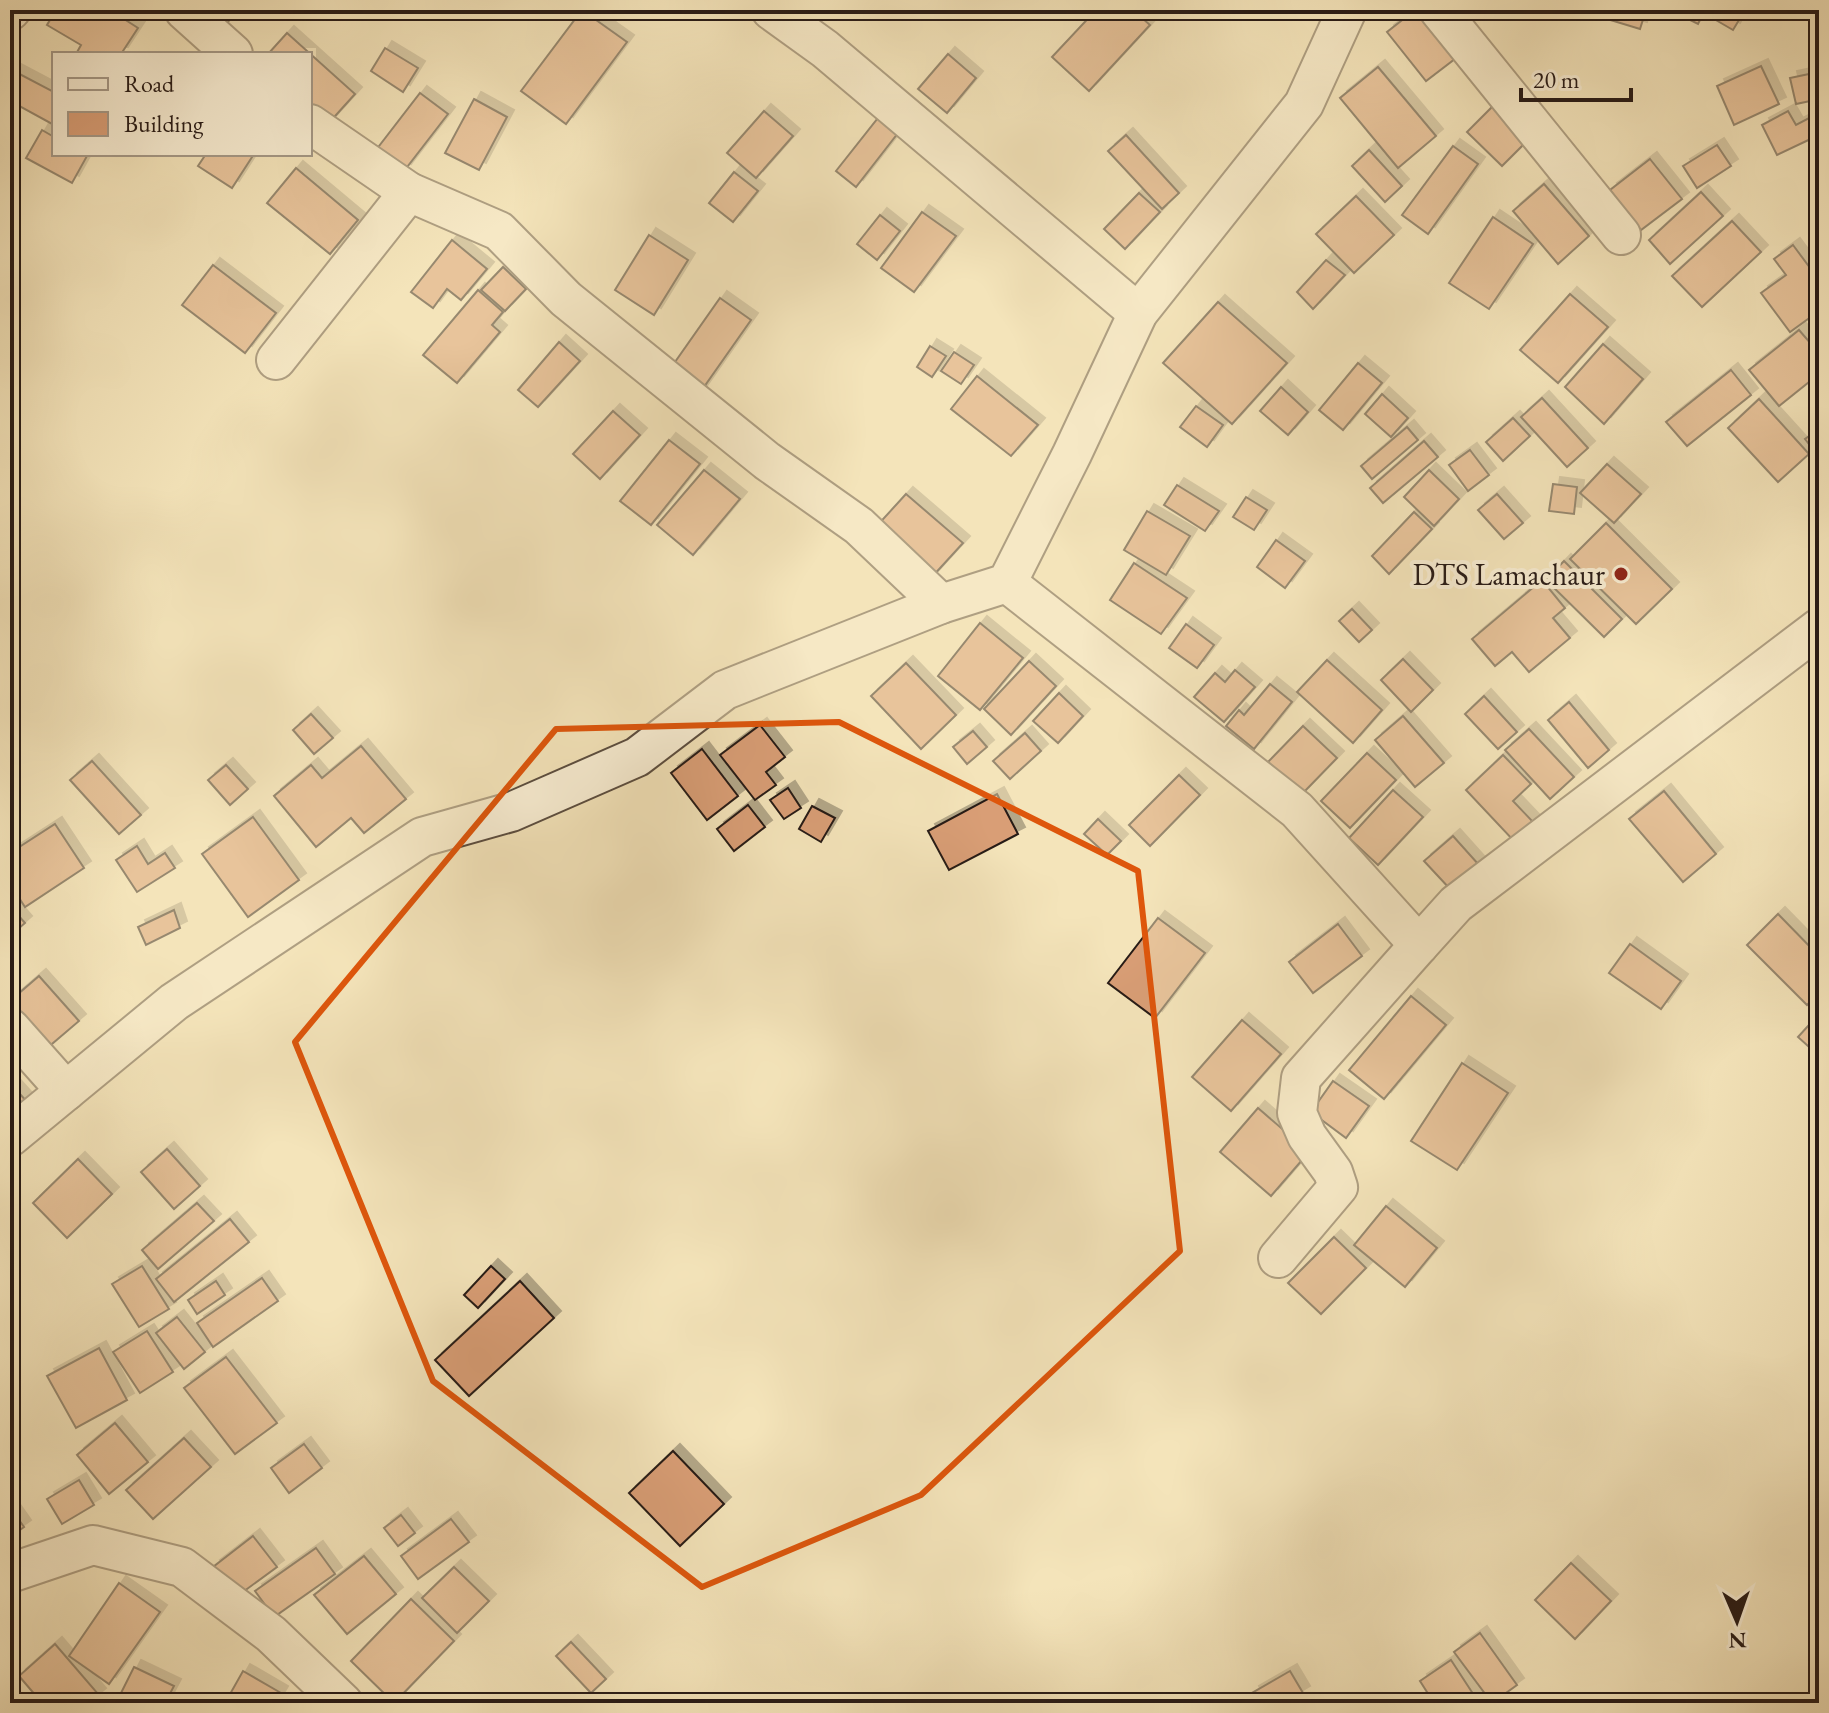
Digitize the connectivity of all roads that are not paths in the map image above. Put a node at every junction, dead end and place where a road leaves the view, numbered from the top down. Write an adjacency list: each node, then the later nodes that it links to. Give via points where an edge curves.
1 (184, 10): 5 (street)
2 (771, 10): 9 (street, via 825,49)
3 (1347, 10): 9 (street, via 1304,104)
4 (1439, 10): 8 (street)
5 (231, 52)
6 (312, 125): 7 (street)
7 (409, 192): 10 (street); 12 (street, via 499,231 566,299 767,461 859,526)
8 (1621, 235)
9 (1138, 313): 11 (street)
10 (276, 360)
11 (1007, 583): 12 (street); 14 (street, via 1297,810)
12 (941, 604): 16 (street, via 725,690 637,757 511,812 422,837 174,1002)
13 (1819, 628): 14 (street, via 1456,904)
14 (1419, 945): 18 (street, via 1301,1078 1297,1113 1338,1187)
15 (10, 1028): 16 (street)
16 (66, 1091): 17 (street)
17 (10, 1137)
18 (1278, 1258)
19 (10, 1573): 20 (street, via 93,1545 182,1567 271,1634)
20 (343, 1703)

